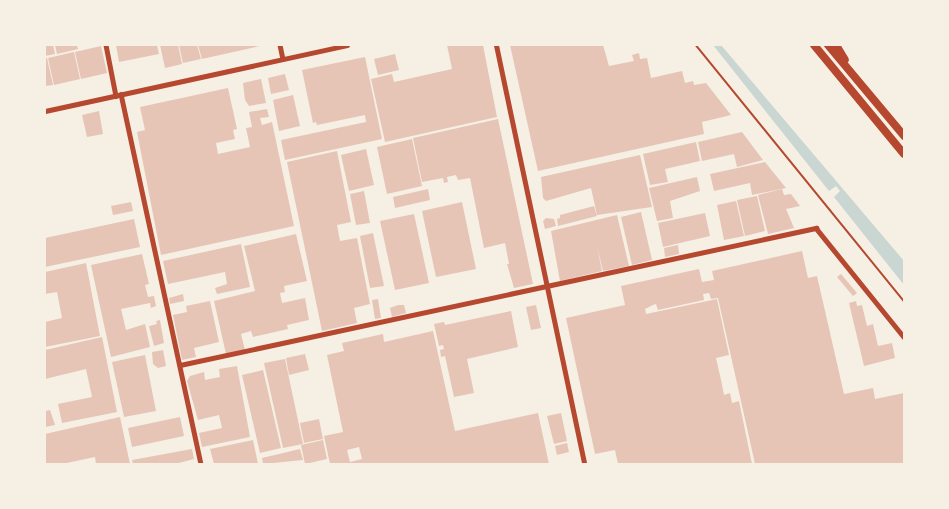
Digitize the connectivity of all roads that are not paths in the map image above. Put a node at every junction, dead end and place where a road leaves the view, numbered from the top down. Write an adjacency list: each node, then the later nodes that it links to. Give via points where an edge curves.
1 (106, 45): 10 (street)
2 (280, 45): 8 (street)
3 (347, 45): 8 (street)
4 (496, 45): 14 (street)
5 (814, 45): 13 (highway)
6 (828, 45): 9 (highway)
7 (836, 45): 9 (highway)
8 (283, 59): 10 (street)
9 (860, 86): 12 (highway)
10 (119, 95): 11 (street); 16 (street)
11 (45, 111)
12 (904, 136)
13 (904, 154)
14 (548, 286): 15 (street, via 816,228); 16 (street); 18 (street)
15 (904, 337)
16 (180, 365): 17 (street)
17 (201, 464)
18 (584, 464)

